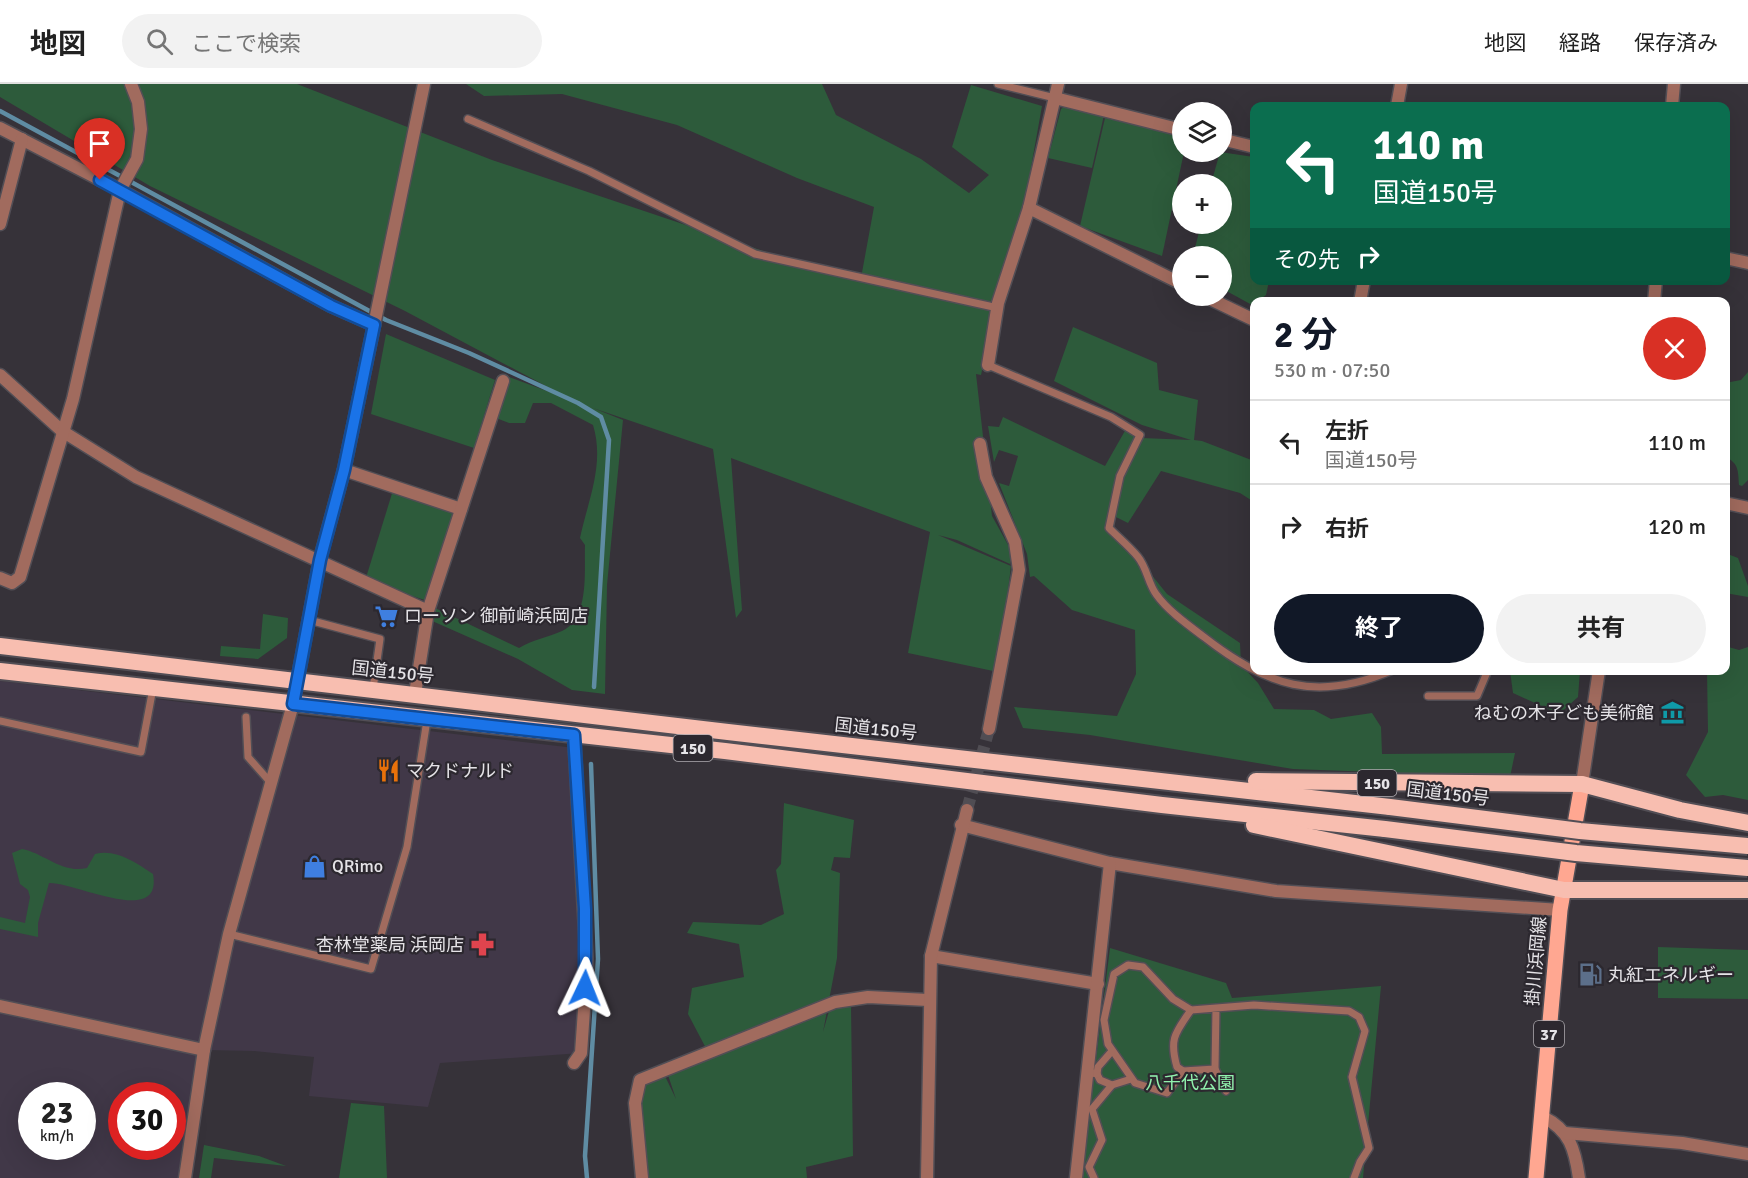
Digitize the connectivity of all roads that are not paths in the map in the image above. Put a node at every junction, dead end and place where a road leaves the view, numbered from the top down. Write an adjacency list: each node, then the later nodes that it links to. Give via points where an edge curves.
1 (131, 84): 16 (street, via 141,129 137,159)
2 (424, 84): 25 (street)
3 (998, 84): 7 (lane)
4 (1058, 84): 7 (street)
5 (1401, 84): 8 (street)
6 (1674, 84): 9 (street)
7 (1054, 98): 11 (street); 17 (street)
8 (1398, 102)
9 (1672, 102)
10 (468, 119): 23 (lane, via 590,171 755,254)
11 (1172, 127)
12 (0, 128): 13 (street)
13 (22, 140): 16 (street); 18 (street)
14 (1232, 142): 15 (street)
15 (1250, 146)
16 (120, 190): 25 (street, via 331,306); 29 (street, via 73,399)
17 (1029, 208): 21 (street); 23 (street)
18 (0, 224)
19 (1730, 259): 20 (street)
20 (1748, 263)
21 (1172, 279)
22 (1225, 306): 24 (street)
23 (998, 308): 26 (street)
24 (1250, 318)
25 (374, 325): 31 (street)
26 (988, 365): 40 (lane, via 1111,417 1140,435 1120,476 1109,528 1139,558 1156,595 1192,628)
27 (0, 375): 29 (street)
28 (503, 381): 34 (street)
29 (62, 431): 35 (street, via 136,477); 36 (street, via 20,577 12,583)
30 (980, 444): 55 (street, via 986,477 1015,542 1019,570)
31 (344, 470): 34 (street); 35 (street)
32 (1730, 503): 33 (street)
33 (1748, 508)
34 (461, 509): 37 (street)
35 (320, 560): 37 (street); 38 (street)
36 (0, 578)
37 (428, 611): 49 (street)
38 (309, 620): 46 (street); 48 (lane, via 380,639)
39 (0, 646): 46 (highway, 国道150号 / 150)
40 (1250, 669)
41 (0, 671): 47 (highway, 150)
42 (1263, 675): 43 (lane, via 1317,689)
43 (1382, 675)
44 (1486, 675): 50 (lane, via 1477,696)
45 (1598, 675): 59 (street)
46 (296, 681): 48 (highway, 国道150号 / 150); 51 (street)
47 (153, 688): 51 (highway, 150); 54 (lane, via 141,752)
48 (373, 689): 49 (highway, 国道150号 / 150)
49 (416, 694): 57 (highway, 国道150号 / 150, via 740,734)
50 (1428, 696)
51 (293, 704): 53 (highway, 150); 58 (street)
52 (246, 717): 58 (lane, via 248,757)
53 (427, 720): 56 (highway, 150); 70 (lane, via 407,847 371,969)
54 (0, 721)
55 (989, 729)
56 (574, 735): 60 (highway, 150); 79 (street, via 586,967 581,1053)
57 (1171, 780): 59 (highway, 150); 64 (highway, 国道150号 / 150, bridge, via 1580,831)
58 (271, 783): 70 (street)
59 (1582, 784): 62 (highway, 150); 67 (main road, 掛川浜岡線 / 37)
60 (1162, 805): 66 (highway, 150, bridge, via 1576,853); 67 (highway, 150)
61 (967, 810): 63 (street)
62 (1748, 823)
63 (961, 825): 65 (street); 71 (street)
64 (1748, 846)
65 (1110, 863): 69 (street, via 1276,891); 72 (street)
66 (1748, 868)
67 (1564, 890): 68 (highway, 150); 69 (main road, 掛川浜岡線 / 37)
68 (1748, 890)
69 (1560, 910): 86 (main road, 掛川浜岡線 / 37)
70 (229, 934): 77 (street)
71 (931, 956): 72 (street); 73 (street)
72 (1098, 984): 82 (street)
73 (928, 1000): 90 (street, via 868,997 835,1002 640,1080 635,1103); 91 (street)
74 (0, 1006): 77 (street)
75 (1216, 1008): 76 (lane); 80 (lane); 94 (lane, via 1318,1008 1349,1011 1359,1017 1365,1031 1352,1077 1369,1148)
76 (1191, 1010): 78 (lane, via 1173,999 1143,967 1128,965 1114,974 1104,1020); 81 (lane, via 1172,1043 1177,1067)
77 (204, 1050): 89 (street)
78 (1112, 1051): 82 (lane); 83 (lane)
79 (574, 1063)
80 (1215, 1069): 81 (lane); 85 (lane)
81 (1183, 1071): 83 (lane, via 1167,1094)
82 (1092, 1073): 84 (lane); 92 (street)
83 (1131, 1079): 84 (lane)
84 (1112, 1085): 93 (lane, via 1092,1109 1102,1140 1089,1167)
85 (1226, 1091)
86 (1543, 1117): 87 (street); 95 (main road, 掛川浜岡線 / 37)
87 (1566, 1133): 88 (street, via 1682,1143); 96 (street, via 1574,1147)
88 (1748, 1154)
89 (185, 1178)
90 (642, 1178)
91 (927, 1178)
92 (1076, 1178)
93 (1094, 1178)
94 (1354, 1178)
95 (1536, 1178)
96 (1579, 1178)

